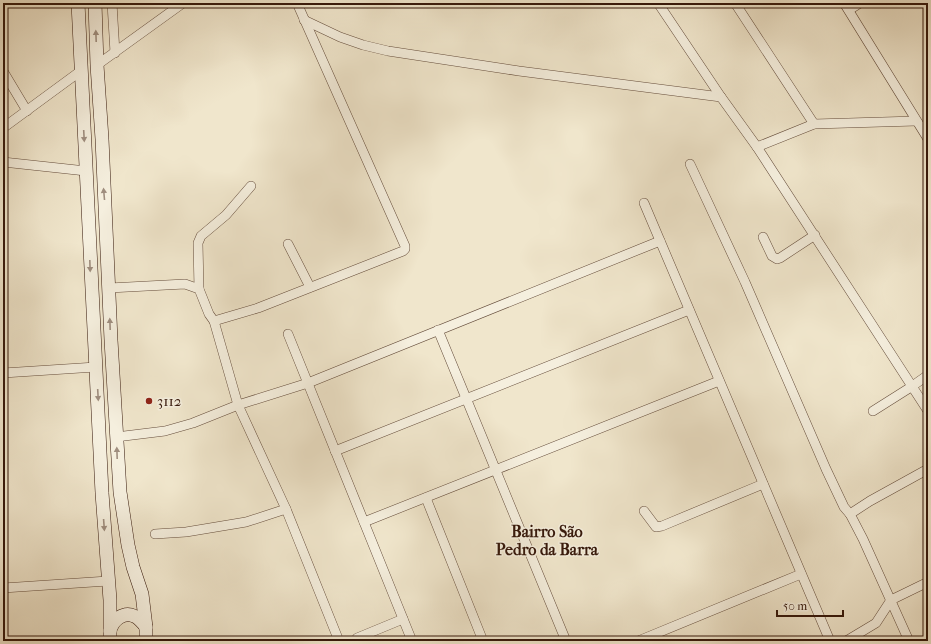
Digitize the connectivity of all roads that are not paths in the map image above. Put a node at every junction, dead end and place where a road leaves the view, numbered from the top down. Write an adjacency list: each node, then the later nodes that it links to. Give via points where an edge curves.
1 (78, 3): 13 (main road)
2 (95, 3): 12 (main road, one-way to 2)
3 (112, 3): 11 (street)
4 (183, 3): 11 (street)
5 (298, 3): 10 (street)
6 (658, 3): 15 (street)
7 (735, 3): 18 (street)
8 (860, 3): 9 (street)
9 (846, 7): 17 (street)
10 (304, 20): 15 (street, via 340,37 388,52); 31 (street, via 405,246 403,251)
11 (115, 53): 12 (street)
12 (97, 65): 32 (main road, one-way to 12)
13 (82, 70): 16 (street); 24 (main road, one-way to 24)
14 (3, 71): 16 (street)
15 (721, 97): 21 (street)
16 (27, 111): 19 (street)
17 (916, 121): 18 (street); 20 (street)
18 (814, 124): 21 (street)
19 (3, 128)
20 (927, 135)
21 (757, 147): 27 (street)
22 (3, 162): 24 (street)
23 (690, 164): 56 (street, via 745,282 826,470)
24 (86, 171): 38 (main road, one-way to 38)
25 (251, 186): 33 (street, via 226,215 199,239)
26 (644, 204): 29 (street)
27 (815, 235): 28 (street, via 777,259 772,256); 43 (street)
28 (763, 238)
29 (660, 241): 34 (street); 36 (street)
30 (288, 244): 31 (street)
31 (310, 287): 35 (street, via 258,308)
32 (109, 288): 33 (street, via 185,284); 48 (main road, one-way to 32)
33 (199, 289): 35 (street)
34 (689, 310): 42 (street); 44 (street)
35 (214, 321): 45 (street)
36 (438, 330): 41 (street); 44 (street)
37 (288, 334): 41 (street)
38 (96, 367): 39 (street); 60 (main road, one-way to 60)
39 (3, 373)
40 (928, 375): 43 (street)
41 (308, 382): 45 (street); 49 (street)
42 (719, 382): 51 (street); 52 (street)
43 (911, 387): 46 (street); 47 (street)
44 (466, 399): 49 (street); 51 (street)
45 (238, 405): 48 (street, via 165,431); 54 (street)
46 (872, 411)
47 (928, 411)
48 (116, 437): 65 (main road, one-way to 48, via 142,594 125,528)
49 (335, 451): 57 (street)
50 (928, 469): 56 (street)
51 (496, 470): 53 (street); 72 (street)
52 (763, 484): 55 (street, via 662,526 656,527); 59 (street)
53 (426, 498): 57 (street); 71 (street)
54 (286, 509): 58 (street, via 246,522 186,532); 69 (street)
55 (644, 511)
56 (850, 514): 63 (street)
57 (364, 522): 64 (street)
58 (155, 534)
59 (801, 574): 73 (street); 74 (street)
60 (108, 581): 62 (street); 66 (main road)
61 (928, 582): 63 (street)
62 (3, 588)
63 (891, 600): 75 (street, via 876,623); 76 (street)
64 (403, 619): 67 (street); 70 (street)
65 (146, 627): 66 (main road, via 136,616 126,615 116,619 112,624); 68 (main road)
66 (110, 636)
67 (357, 638)
68 (146, 641)
69 (339, 641)
70 (412, 641)
71 (483, 641)
72 (566, 641)
73 (638, 641)
74 (830, 641)
75 (846, 641)
76 (909, 641)

